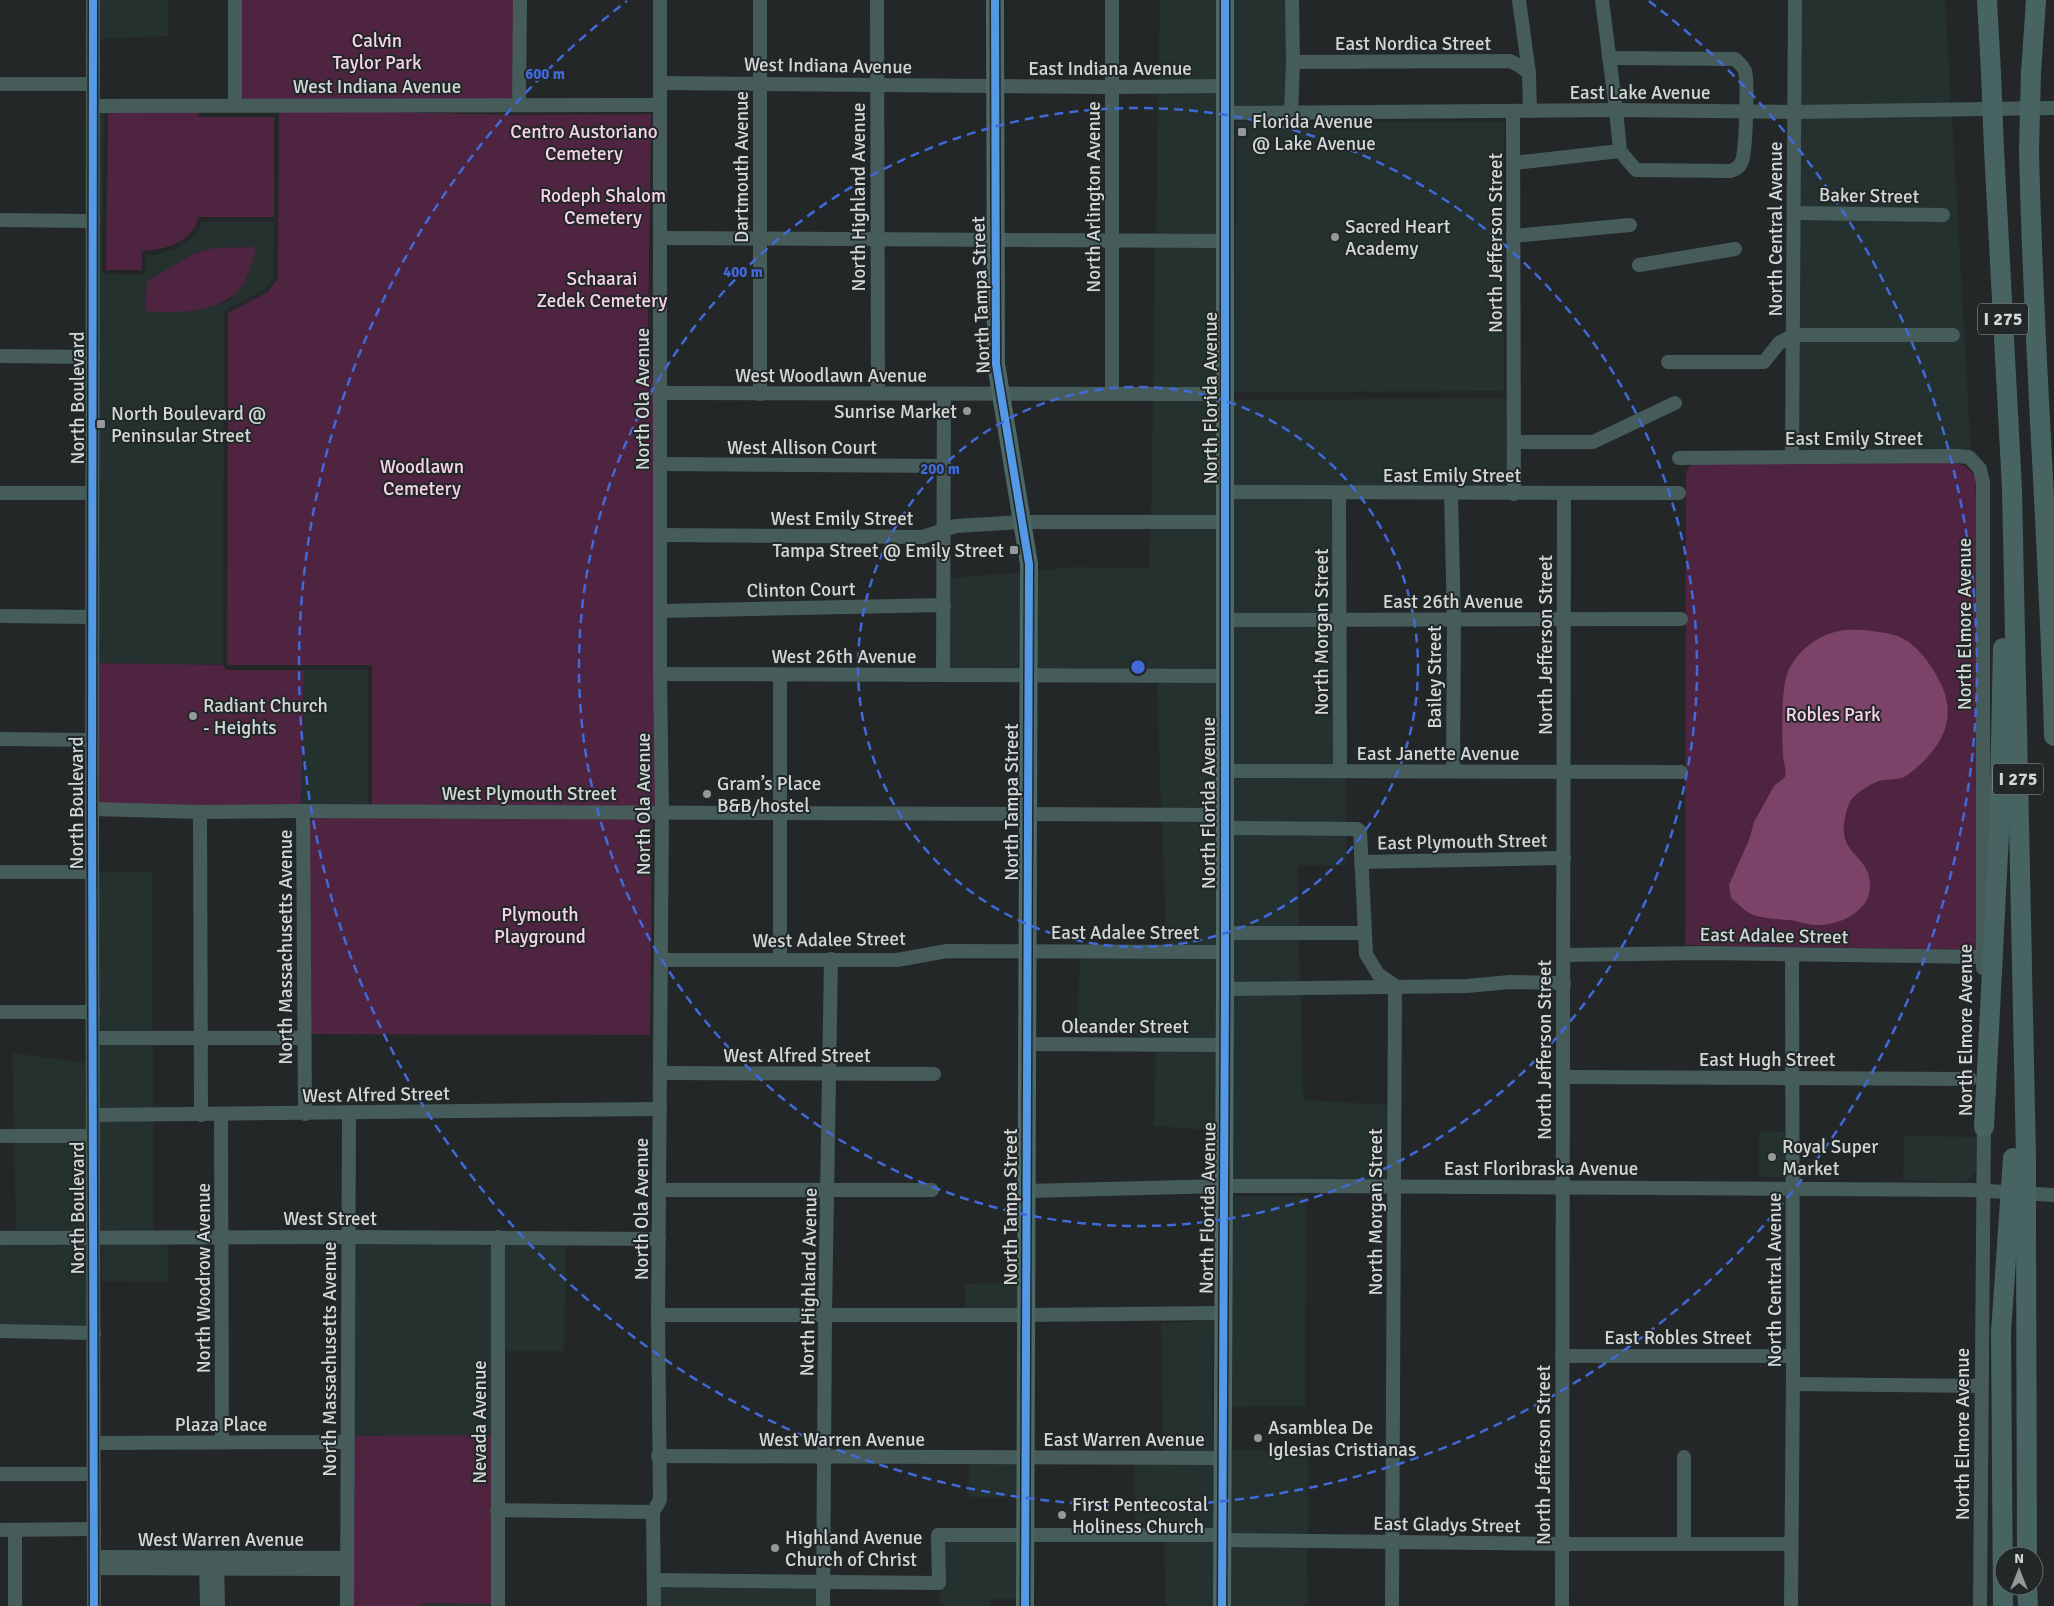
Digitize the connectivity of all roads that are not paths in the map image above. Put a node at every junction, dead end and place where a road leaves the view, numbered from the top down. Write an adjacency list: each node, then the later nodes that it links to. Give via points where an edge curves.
1 (93, 0): 22 (street, North Boulevard)
2 (235, 0): 27 (street)
3 (520, 0): 28 (street)
4 (660, 0): 19 (street, North Ola Avenue)
5 (760, 0): 20 (street, Dartmouth Avenue)
6 (877, 0): 23 (street, North Highland Avenue)
7 (995, 0): 24 (main road, North Tampa Street)
8 (1112, 0): 26 (street, North Arlington Avenue)
9 (1225, 0): 25 (main road, North Florida Avenue)
10 (1292, 0): 17 (street)
11 (1519, 0): 18 (street)
12 (1602, 0): 16 (street)
13 (1796, 0): 36 (street, North Central Avenue)
14 (2034, 0): 87 (highway, I 275, bridge, via 2029,149 2034,294)
15 (1986, 3): 74 (highway, I 275, bridge)
16 (1610, 58): 32 (street); 34 (street, via 1735,59 1745,72)
17 (1293, 62): 18 (street, East Nordica Street, via 1510,61); 38 (street)
18 (1529, 73): 33 (street)
19 (661, 83): 20 (street, West Indiana Avenue); 29 (street, North Ola Avenue)
20 (760, 83): 23 (street, West Indiana Avenue); 48 (street, Dartmouth Avenue)
21 (0, 84): 22 (street)
22 (93, 84): 30 (street, North Boulevard)
23 (876, 84): 24 (street, West Indiana Avenue); 49 (street, North Highland Avenue)
24 (994, 86): 26 (street, East Indiana Avenue); 50 (main road, North Tampa Street)
25 (1226, 86): 26 (street, East Indiana Avenue); 37 (main road, North Florida Avenue)
26 (1112, 88): 51 (street, North Arlington Avenue)
27 (235, 105): 28 (street, West Indiana Avenue); 30 (street, West Indiana Avenue)
28 (519, 105): 29 (street, West Indiana Avenue)
29 (660, 105): 47 (street, North Ola Avenue)
30 (94, 106): 44 (street, North Boulevard)
31 (2054, 108): 36 (street, East Lake Avenue)
32 (1616, 110): 33 (street, East Lake Avenue); 34 (street, East Lake Avenue); 39 (street)
33 (1530, 111): 35 (street, East Lake Avenue)
34 (1746, 111): 36 (street, East Lake Avenue); 39 (street, via 1742,161 1731,171 1636,170)
35 (1513, 112): 38 (street, East Lake Avenue); 40 (street, North Jefferson Street)
36 (1794, 112): 41 (street, North Central Avenue)
37 (1226, 113): 38 (street, East Lake Avenue); 52 (main road, North Florida Avenue)
38 (1291, 114)
39 (1620, 151): 40 (street)
40 (1514, 163): 46 (street, North Jefferson Street)
41 (1794, 213): 42 (street, Baker Street); 55 (street, North Central Avenue)
42 (1943, 215)
43 (0, 220): 44 (street)
44 (93, 221): 58 (street, North Boulevard)
45 (1630, 224): 46 (street)
46 (1513, 236): 68 (street, North Jefferson Street)
47 (660, 238): 48 (street); 60 (street, North Ola Avenue)
48 (760, 238): 49 (street); 61 (street, Dartmouth Avenue)
49 (878, 240): 50 (street); 62 (street, North Highland Avenue)
50 (994, 241): 51 (street); 64 (main road, North Tampa Street, via 996,364)
51 (1112, 241): 52 (street); 65 (street, North Arlington Avenue)
52 (1226, 241): 66 (main road, North Florida Avenue)
53 (1735, 249): 54 (street)
54 (1639, 264)
55 (1794, 335): 56 (street); 59 (street, via 1779,343 1764,362); 69 (street, North Central Avenue)
56 (1953, 336)
57 (0, 356): 58 (street)
58 (93, 357): 77 (street, North Boulevard)
59 (1668, 362)
60 (661, 393): 61 (street, West Woodlawn Avenue); 72 (street, North Ola Avenue)
61 (760, 394): 62 (street, West Woodlawn Avenue)
62 (878, 394): 63 (street, West Woodlawn Avenue)
63 (944, 394): 64 (street, West Woodlawn Avenue); 73 (street)
64 (1001, 394): 65 (street, West Woodlawn Avenue); 83 (main road, North Tampa Street)
65 (1112, 394): 66 (street, West Woodlawn Avenue)
66 (1226, 394): 75 (main road, North Florida Avenue)
67 (1675, 403): 68 (street, via 1592,442)
68 (1514, 442): 82 (street, North Jefferson Street)
69 (1792, 457): 70 (street, East Emily Street); 71 (street, East Emily Street)
70 (1679, 458)
71 (1969, 458): 127 (street, North Elmore Avenue, via 1980,469 1983,483)
72 (660, 464): 73 (street, West Allison Court); 86 (street, North Ola Avenue)
73 (944, 466): 85 (street)
74 (2012, 489): 153 (highway); 166 (highway, I 275, bridge, via 2024,1069)
75 (1226, 492): 78 (street, East Emily Street); 84 (main road, North Florida Avenue)
76 (0, 493): 77 (street)
77 (92, 493): 91 (street, North Boulevard)
78 (1339, 493): 81 (street, East Emily Street); 93 (street, North Morgan Street)
79 (1564, 493): 80 (street, East Emily Street); 82 (street, East Emily Street); 95 (street, North Jefferson Street)
80 (1679, 493)
81 (1451, 494): 82 (street, East Emily Street); 94 (street, Bailey Street)
82 (1514, 494)
83 (1021, 522): 84 (street); 85 (street, West Emily Street); 100 (main road, North Tampa Street, via 1028,564)
84 (1225, 522): 92 (main road, North Florida Avenue)
85 (944, 529): 86 (street, West Emily Street, via 923,537); 88 (street)
86 (660, 535): 89 (street, North Ola Avenue)
87 (2052, 583): 102 (highway, I 275)
88 (944, 605): 89 (street, Clinton Court); 99 (street)
89 (660, 610): 97 (street, North Ola Avenue)
90 (0, 616): 91 (street)
91 (92, 617): 104 (street, North Boulevard)
92 (1225, 620): 93 (street, East 26th Avenue); 101 (main road, North Florida Avenue)
93 (1340, 620): 94 (street, East 26th Avenue); 107 (street, North Morgan Street)
94 (1454, 620): 95 (street, East 26th Avenue); 105 (street, Bailey Street)
95 (1564, 620): 96 (street, East 26th Avenue); 108 (street, North Jefferson Street)
96 (1681, 620)
97 (660, 674): 98 (street, West 26th Avenue); 113 (street, North Ola Avenue)
98 (780, 675): 99 (street, West 26th Avenue); 114 (street)
99 (943, 675): 100 (street, West 26th Avenue)
100 (1027, 676): 101 (street); 115 (main road, North Tampa Street)
101 (1224, 676): 106 (main road, North Florida Avenue)
102 (2054, 736)
103 (0, 739): 104 (street)
104 (92, 740): 110 (street, North Boulevard)
105 (1453, 770): 107 (street, East Janette Avenue); 108 (street, East Janette Avenue)
106 (1225, 771): 107 (street, East Janette Avenue); 116 (main road, North Florida Avenue)
107 (1340, 772)
108 (1564, 772): 109 (street, East Janette Avenue); 117 (street, North Jefferson Street)
109 (1681, 772)
110 (92, 809): 112 (street, West Plymouth Street); 120 (street, North Boulevard)
111 (303, 811): 112 (street, West Plymouth Street); 113 (street, West Plymouth Street); 138 (street, North Massachusetts Avenue)
112 (200, 812): 137 (street)
113 (662, 813): 114 (street, West Plymouth Street); 128 (street, North Ola Avenue)
114 (780, 813): 115 (street, West Plymouth Street); 129 (street)
115 (1027, 814): 116 (street, East Plymouth Street); 123 (main road, North Tampa Street)
116 (1225, 822): 118 (street, East Plymouth Street, via 1357,829 1360,831); 121 (main road, North Florida Avenue)
117 (1564, 858): 118 (street, East Plymouth Street); 126 (street, North Jefferson Street)
118 (1361, 862): 122 (street)
119 (0, 872): 120 (street)
120 (92, 872): 135 (street, North Boulevard)
121 (1224, 933): 122 (street, East Adalee Street); 124 (main road, North Florida Avenue)
122 (1364, 933): 132 (street, via 1366,954 1378,974)
123 (1027, 950): 124 (street, East Adalee Street); 130 (street, West Adalee Street, via 947,951 898,960); 139 (main road, North Tampa Street)
124 (1224, 952): 133 (main road, North Florida Avenue)
125 (1792, 954): 126 (street, East Adalee Street); 127 (street, East Adalee Street); 145 (street, North Central Avenue)
126 (1564, 955): 131 (street, North Jefferson Street)
127 (1983, 956): 153 (street, North Elmore Avenue)
128 (662, 960): 129 (street, West Adalee Street); 141 (street, North Ola Avenue)
129 (780, 960): 130 (street, West Adalee Street)
130 (831, 960): 142 (street, North Highland Avenue)
131 (1564, 984): 132 (street, via 1510,982 1467,986); 144 (street, North Jefferson Street)
132 (1395, 986): 133 (street); 157 (street, North Morgan Street)
133 (1225, 989): 140 (main road, North Florida Avenue)
134 (0, 1012): 135 (street)
135 (93, 1012): 136 (street, North Boulevard)
136 (93, 1038): 137 (street); 151 (street, North Boulevard)
137 (201, 1038): 138 (street); 152 (street)
138 (304, 1038): 150 (street, North Massachusetts Avenue)
139 (1026, 1044): 140 (street, Oleander Street); 164 (main road, North Tampa Street)
140 (1224, 1045): 156 (main road, North Florida Avenue)
141 (661, 1074): 142 (street, West Alfred Street); 147 (street, North Ola Avenue)
142 (828, 1074): 143 (street, West Alfred Street); 161 (street, North Highland Avenue)
143 (934, 1074)
144 (1563, 1077): 145 (street, East Hugh Street); 158 (street, North Jefferson Street)
145 (1792, 1077): 146 (street, East Hugh Street); 159 (street, North Central Avenue)
146 (1970, 1079)
147 (660, 1109): 148 (street, West Alfred Street); 160 (street, North Ola Avenue)
148 (350, 1113): 150 (street, West Alfred Street); 167 (street, North Massachusetts Avenue)
149 (221, 1114): 150 (street, West Alfred Street); 152 (street, West Alfred Street); 171 (street, North Woodrow Avenue)
150 (304, 1114)
151 (93, 1115): 152 (street, West Alfred Street); 155 (street, North Boulevard)
152 (200, 1115)
153 (1984, 1127): 163 (street, North Elmore Avenue)
154 (0, 1136): 155 (street)
155 (93, 1136): 170 (street, North Boulevard)
156 (1224, 1186): 157 (street, East Floribraska Avenue); 164 (street, East Floribraska Avenue); 173 (main road, North Florida Avenue)
157 (1393, 1186): 158 (street, East Floribraska Avenue); 200 (street, North Morgan Street)
158 (1563, 1188): 159 (street, East Floribraska Avenue); 179 (street, North Jefferson Street)
159 (1792, 1188): 163 (street, East Floribraska Avenue); 180 (street, North Central Avenue)
160 (660, 1190): 161 (street); 172 (street, North Ola Avenue)
161 (829, 1190): 162 (street); 175 (street, North Highland Avenue)
162 (932, 1190)
163 (1982, 1190): 165 (street, East Floribraska Avenue); 182 (street, North Elmore Avenue)
164 (1027, 1191): 176 (main road, North Tampa Street)
165 (2054, 1195)
166 (2017, 1221): 204 (highway, I 275); 224 (highway, via 2000,1332)
167 (349, 1237): 168 (street, West Street); 171 (street, West Street); 184 (street, North Massachusetts Avenue)
168 (498, 1237): 172 (street, West Street); 193 (street, Nevada Avenue)
169 (0, 1238): 170 (street, West Street)
170 (94, 1238): 171 (street, West Street); 178 (street, North Boulevard)
171 (221, 1238): 183 (street, North Woodrow Avenue)
172 (659, 1239): 174 (street, North Ola Avenue)
173 (1222, 1313): 176 (street); 190 (main road, North Florida Avenue)
174 (658, 1315): 175 (street); 186 (street, North Ola Avenue)
175 (825, 1315): 176 (street); 188 (street, North Highland Avenue)
176 (1026, 1315): 189 (main road, North Tampa Street)
177 (0, 1331): 178 (street)
178 (94, 1333): 185 (street, North Boulevard)
179 (1562, 1356): 180 (street, East Robles Street); 201 (street, North Jefferson Street)
180 (1793, 1356): 181 (street, North Central Avenue)
181 (1793, 1384): 182 (street); 203 (street, North Central Avenue)
182 (1981, 1386): 223 (street, North Elmore Avenue)
183 (222, 1442): 184 (street, Plaza Place); 185 (street, Plaza Place)
184 (347, 1442): 207 (street, North Massachusetts Avenue)
185 (94, 1443): 192 (street, North Boulevard)
186 (658, 1456): 188 (street, West Warren Avenue); 194 (street, North Ola Avenue, via 660,1500)
187 (1684, 1457): 202 (street)
188 (824, 1458): 189 (street, West Warren Avenue); 209 (street, North Highland Avenue)
189 (1025, 1458): 190 (street, East Warren Avenue); 198 (main road, North Tampa Street)
190 (1223, 1458): 199 (main road, North Florida Avenue)
191 (0, 1474): 192 (street)
192 (94, 1474): 195 (street, North Boulevard)
193 (498, 1510): 194 (street); 215 (street, Nevada Avenue)
194 (653, 1512): 208 (street, North Ola Avenue)
195 (94, 1529): 197 (street); 205 (street, North Boulevard)
196 (0, 1530): 197 (street)
197 (15, 1530): 210 (street)
198 (1025, 1534): 199 (street, East Gladys Street); 209 (street, East Gladys Street, via 938,1535 939,1583); 218 (main road, North Tampa Street)
199 (1223, 1538): 200 (street, East Gladys Street); 219 (main road, North Florida Avenue)
200 (1393, 1541): 201 (street, East Gladys Street); 220 (street, North Morgan Street)
201 (1562, 1544): 202 (street, East Gladys Street); 221 (street, North Jefferson Street)
202 (1684, 1544): 203 (street, East Gladys Street)
203 (1791, 1544): 222 (street, North Central Avenue)
204 (2027, 1546)
205 (94, 1563): 206 (street, West Warren Avenue); 211 (street, North Boulevard)
206 (212, 1563): 207 (street, West Warren Avenue); 212 (street); 213 (street)
207 (347, 1563): 214 (street, North Massachusetts Avenue)
208 (654, 1580): 209 (street); 216 (street, North Ola Avenue)
209 (823, 1582): 217 (street, North Highland Avenue)
210 (15, 1606)
211 (94, 1606)
212 (207, 1606)
213 (218, 1606)
214 (347, 1606)
215 (498, 1606)
216 (654, 1606)
217 (823, 1606)
218 (1025, 1606)
219 (1222, 1606)
220 (1392, 1606)
221 (1562, 1606)
222 (1790, 1606)
223 (1980, 1606)
224 (2003, 1606)

